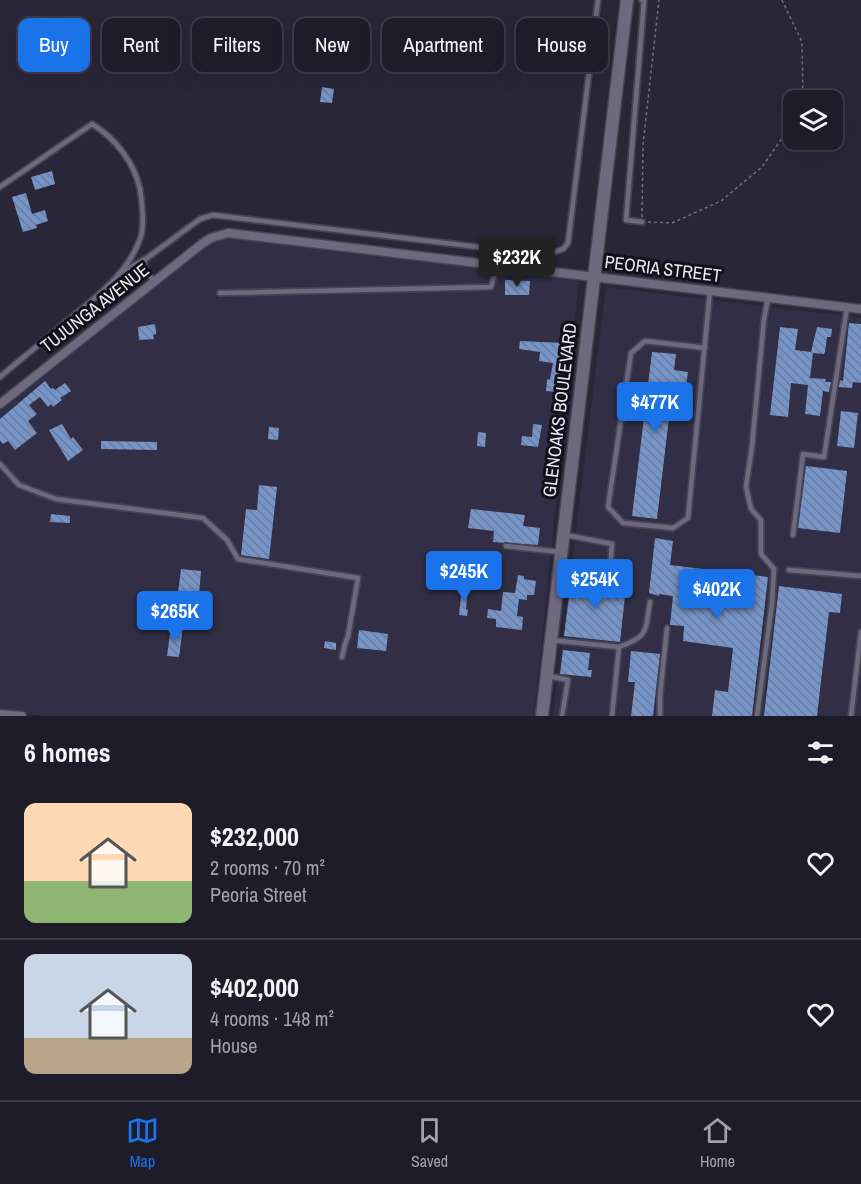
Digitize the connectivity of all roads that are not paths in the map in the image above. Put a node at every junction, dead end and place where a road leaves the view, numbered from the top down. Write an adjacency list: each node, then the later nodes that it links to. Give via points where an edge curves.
1 (598, 0): 7 (lane, via 568,243 563,249 545,255 213,215 201,219)
2 (627, 0): 10 (main road, GLENOAKS BOULEVARD)
3 (642, 0): 5 (lane, via 626,220)
4 (0, 187): 9 (lane, via 92,124 105,132 136,172 142,198 142,237)
5 (642, 222)
6 (212, 238): 8 (street, PEORIA STREET, via 228,233); 11 (street, TUJUNGA AVENUE)
7 (145, 259): 9 (lane); 11 (lane, via 144,266)
8 (497, 266): 10 (street, PEORIA STREET); 13 (lane, via 491,286)
9 (120, 273): 18 (lane, via 111,285)
10 (594, 278): 12 (street, PEORIA STREET); 21 (main road, GLENOAKS BOULEVARD)
11 (154, 282): 19 (street, TUJUNGA AVENUE)
12 (710, 291): 14 (street, PEORIA STREET); 17 (lane)
13 (220, 294)
14 (768, 298): 15 (street, PEORIA STREET); 41 (lane, via 746,487 751,509 761,520 761,554 774,569)
15 (847, 308): 16 (street, PEORIA STREET); 22 (lane, via 824,457 803,454)
16 (861, 309)
17 (705, 348): 17 (lane, via 645,341 631,353 608,507 623,523 673,528 688,518)
18 (0, 377)
19 (0, 404)
20 (0, 464): 33 (lane, via 19,485 56,499 203,518 227,540 238,559 358,578)
21 (564, 535): 24 (main road, GLENOAKS BOULEVARD); 25 (lane, via 612,544)
22 (793, 535)
23 (506, 546): 24 (lane)
24 (561, 552): 31 (main road, GLENOAKS BOULEVARD)
25 (610, 568)
26 (789, 570): 27 (lane)
27 (861, 576)
28 (650, 602): 32 (lane, via 645,632 640,639)
29 (667, 628): 40 (lane)
30 (861, 632): 42 (lane)
31 (551, 640): 32 (lane); 34 (main road, GLENOAKS BOULEVARD)
32 (619, 647): 39 (lane)
33 (342, 657)
34 (547, 676): 37 (main road, GLENOAKS BOULEVARD); 38 (lane, via 568,680)
35 (0, 714): 36 (street)
36 (22, 716)
37 (542, 716)
38 (562, 716)
39 (612, 716)
40 (660, 716)
41 (757, 716)
42 (851, 716)

